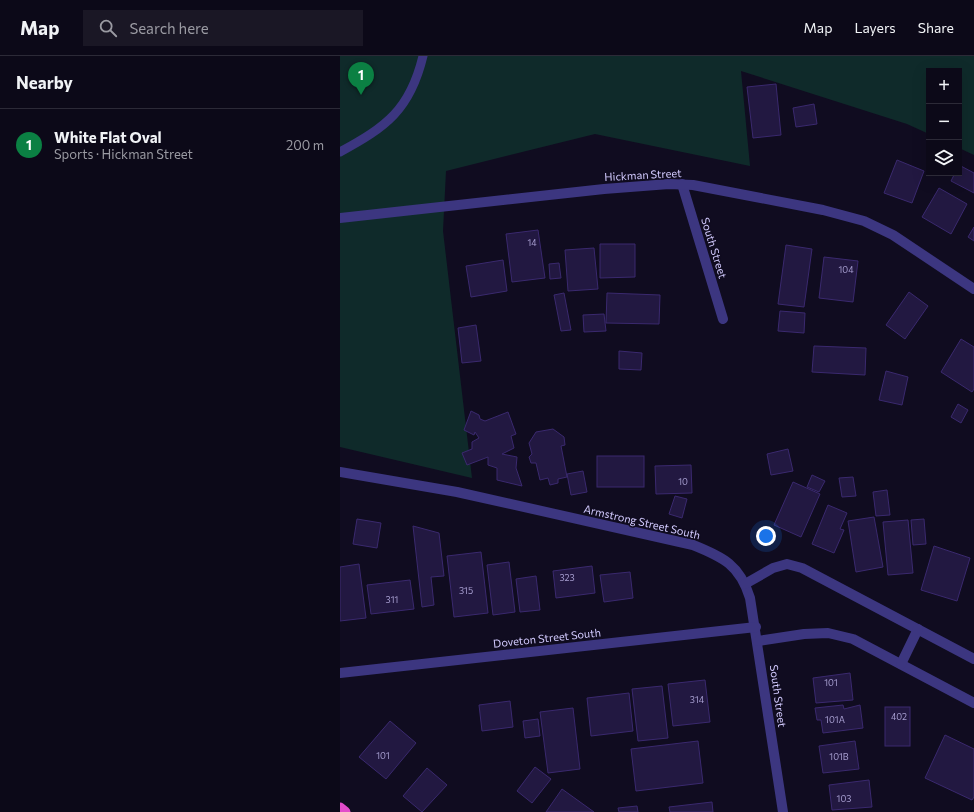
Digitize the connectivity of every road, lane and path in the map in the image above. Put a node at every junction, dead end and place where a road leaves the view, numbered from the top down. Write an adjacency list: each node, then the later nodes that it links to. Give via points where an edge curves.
1 (423, 56): 2 (lane, via 409,96 400,109 380,128)
2 (340, 152)
3 (682, 184): 4 (street, Hickman Street, via 604,189); 5 (street, Hickman Street, via 854,217 892,236); 6 (street, South Street)
4 (340, 218)
5 (974, 288)
6 (723, 319)
7 (340, 472): 8 (street, Armstrong Street South, via 457,492 693,545 722,557 741,576)
8 (745, 584): 9 (street, South Street); 10 (street, via 773,568 787,564 802,568)
9 (756, 627): 11 (street, South Street); 14 (street, Doveton Street South)
10 (918, 629): 12 (street); 13 (street)
11 (758, 641): 13 (street, via 828,633 853,639); 18 (street, South Street)
12 (974, 659)
13 (901, 664): 15 (street)
14 (340, 672)
15 (974, 703)
16 (340, 808): 17 (highway)
17 (346, 812)
18 (783, 812)

